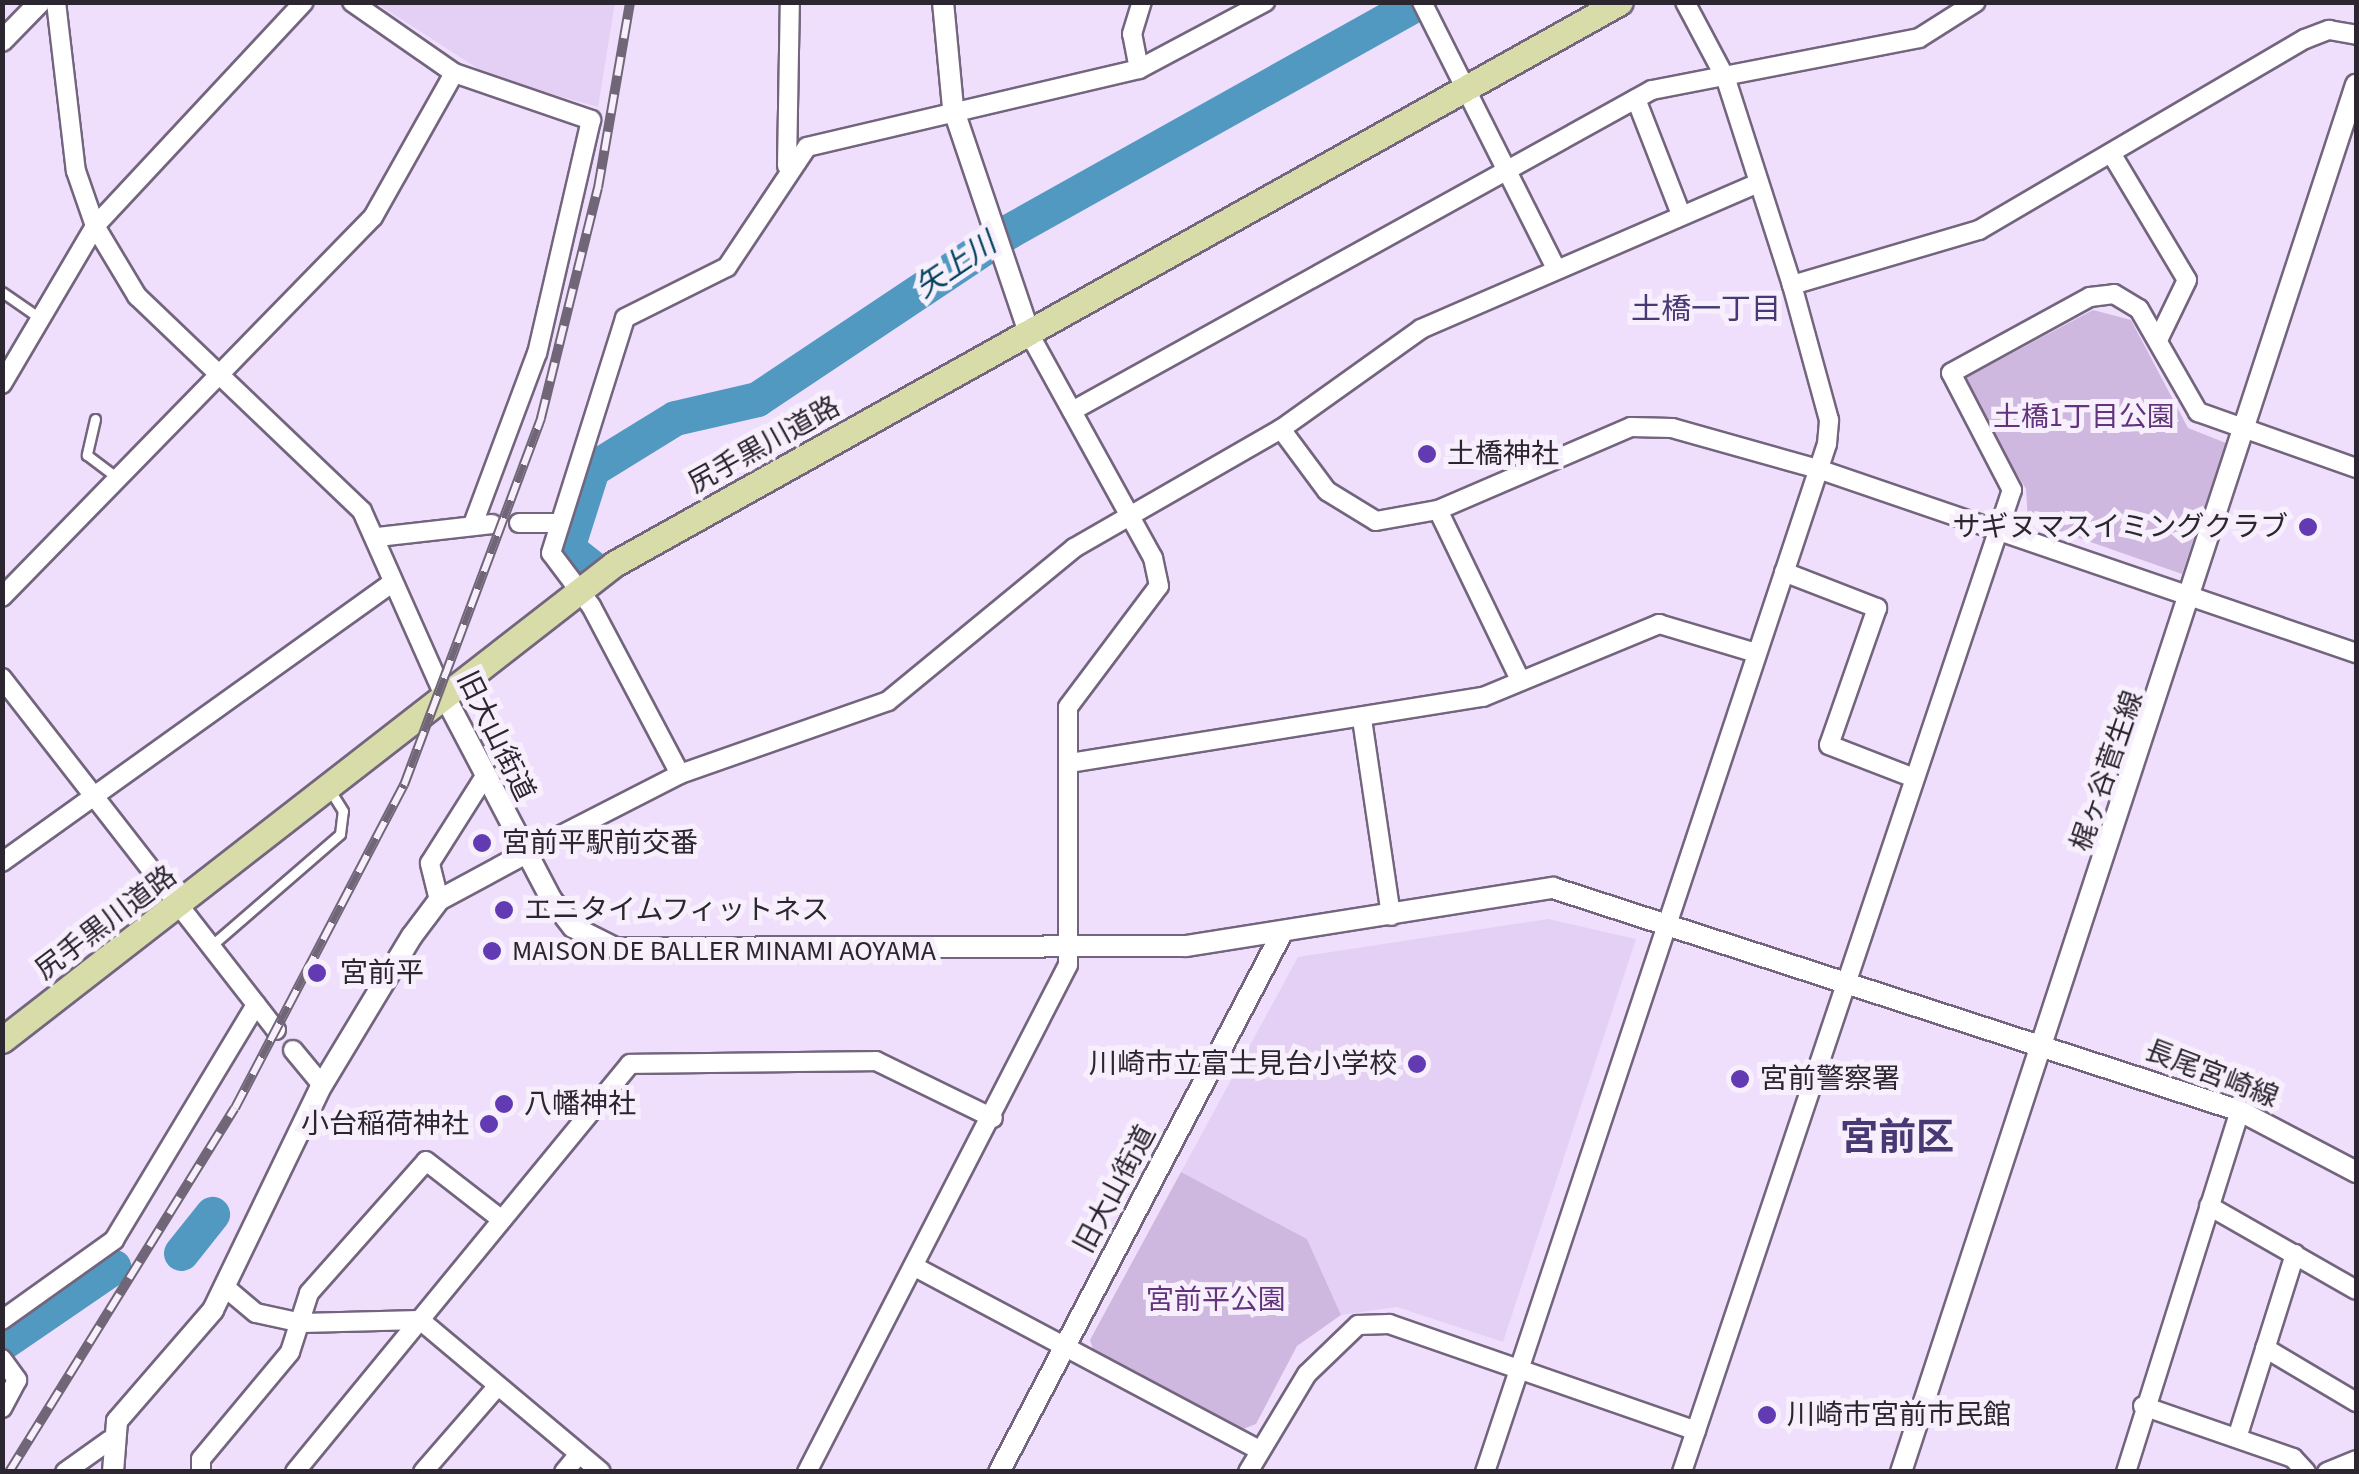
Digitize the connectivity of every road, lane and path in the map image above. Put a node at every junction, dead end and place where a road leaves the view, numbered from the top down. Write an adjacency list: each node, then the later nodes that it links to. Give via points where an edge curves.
1 (40, 2): 14 (street)
2 (56, 2): 27 (street, 旧大山街道, via 76,171)
3 (304, 2): 27 (street)
4 (352, 2): 16 (street)
5 (790, 2): 23 (street)
6 (943, 2): 21 (street)
7 (1142, 2): 15 (street, via 1132,34)
8 (1265, 2): 15 (street)
9 (1422, 2): 18 (street)
10 (1620, 2): 18 (main road, 尻手黒川道路)
11 (1685, 2): 17 (street)
12 (1976, 2): 17 (street, via 1919,38)
13 (2356, 35): 22 (street, via 2329,30 2306,39)
14 (2, 42)
15 (1138, 69): 21 (street)
16 (454, 73): 34 (street, via 373,218); 47 (street, via 591,120 537,354)
17 (1726, 80): 20 (street); 25 (street)
18 (1469, 86): 24 (street); 32 (main road, 尻手黒川道路)
19 (2356, 86): 39 (street, 梶ヶ谷菅生線)
20 (1636, 99): 24 (street); 26 (street)
21 (953, 108): 23 (street, via 808,147); 32 (street)
22 (2114, 158): 29 (street, via 1952,241); 33 (street, via 2187,280)
23 (787, 166): 45 (street, via 750,244 727,266 625,318)
24 (1513, 170): 28 (street); 36 (street)
25 (1759, 183): 26 (street); 29 (street)
26 (1680, 212): 28 (street)
27 (94, 226): 31 (street); 34 (street, 旧大山街道, via 137,296)
28 (1556, 268): 38 (street, via 1421,329)
29 (1792, 285): 41 (street, via 1828,420)
30 (2, 292): 31 (lane)
31 (42, 319): 35 (street)
32 (1029, 333): 36 (street); 53 (main road, 尻手黒川道路)
33 (2158, 340): 39 (street, via 2198,412); 49 (street, via 2129,300 2090,297 1950,373 2012,490)
34 (218, 376): 42 (street); 50 (street, 旧大山街道)
35 (2, 384)
36 (1072, 411): 44 (street)
37 (94, 419): 42 (lane, via 87,456)
38 (1281, 429): 43 (street, via 1351,510 1376,521); 44 (street)
39 (2250, 431): 40 (street); 55 (street, 梶ヶ谷菅生線)
40 (2356, 468)
41 (1818, 469): 43 (street, via 1672,428 1632,427); 49 (street); 51 (street)
42 (118, 478): 54 (street)
43 (1438, 510): 59 (street)
44 (1126, 514): 62 (street, via 1158,586 1078,686 1068,707); 63 (street, via 888,701)
45 (560, 522): 46 (street); 53 (street, via 551,552)
46 (518, 523)
47 (472, 524): 48 (street); 50 (street)
48 (492, 524)
49 (1998, 532): 55 (street); 65 (street)
50 (378, 537): 52 (street, 旧大山街道)
51 (1784, 572): 57 (street); 65 (street, via 1877,608 1830,745)
52 (392, 583): 60 (street, 旧大山街道); 67 (street)
53 (580, 588): 60 (main road, 尻手黒川道路); 63 (street)
54 (2, 597)
55 (2195, 598): 56 (street); 81 (street, 梶ヶ谷菅生線)
56 (2356, 653)
57 (1756, 654): 59 (street, via 1659,624); 73 (street)
58 (2, 678): 67 (street)
59 (1520, 680): 61 (street, via 1483,697)
60 (444, 695): 64 (street, 旧大山街道); 66 (main road, 尻手黒川道路)
61 (1362, 719): 62 (street); 72 (street)
62 (1070, 763): 76 (street)
63 (680, 774): 68 (street)
64 (485, 776): 68 (street, 旧大山街道); 70 (street, via 430,864)
65 (1914, 778): 77 (street)
66 (329, 788): 71 (main road, 尻手黒川道路); 75 (lane, via 342,811 340,834)
67 (94, 800): 69 (street); 71 (street)
68 (524, 854): 70 (street); 76 (street, 旧大山街道, via 572,926 615,948)
69 (2, 862)
70 (439, 900): 83 (street)
71 (181, 904): 75 (street); 80 (main road, 尻手黒川道路)
72 (1391, 916): 73 (street, 長尾宮崎線, via 1554,888); 74 (street, 長尾宮崎線)
73 (1667, 920): 77 (street, 長尾宮崎線); 99 (street)
74 (1282, 933): 76 (street, 旧大山街道); 96 (street, 旧大山街道)
75 (212, 945): 78 (street)
76 (1067, 948): 85 (street, via 1068,965)
77 (1846, 976): 81 (street, 長尾宮崎線); 104 (street)
78 (256, 1005): 79 (street); 93 (street, via 114,1240)
79 (276, 1030)
80 (2, 1040)
81 (2042, 1042): 84 (street, 長尾宮崎線); 122 (street, 梶ヶ谷菅生線)
82 (293, 1050): 83 (street)
83 (322, 1086): 91 (street)
84 (2240, 1111): 86 (street, 長尾宮崎線); 87 (street)
85 (993, 1118): 88 (street, via 876,1061 630,1064); 90 (street)
86 (2356, 1172)
87 (2209, 1206): 89 (street); 102 (street)
88 (502, 1220): 94 (street); 95 (street, via 426,1162 309,1293)
89 (2295, 1254): 92 (street); 97 (street)
90 (916, 1268): 96 (street); 117 (street)
91 (226, 1288): 95 (street, via 256,1313); 106 (street)
92 (2356, 1290)
93 (2, 1320)
94 (420, 1320): 95 (street); 100 (street); 113 (street)
95 (302, 1322): 112 (street, via 290,1352 200,1459)
96 (1063, 1346): 107 (street); 118 (street, 旧大山街道)
97 (2265, 1348): 101 (street); 105 (street)
98 (2, 1359): 103 (street, via 16,1380)
99 (1520, 1368): 104 (street); 107 (street, via 1390,1324 1358,1326 1307,1374); 120 (street)
100 (497, 1387): 108 (street); 114 (street)
101 (2356, 1402)
102 (2143, 1406): 105 (street); 123 (street)
103 (2, 1408)
104 (1696, 1431): 121 (street)
105 (2237, 1438): 124 (street)
106 (110, 1440): 110 (street); 111 (street)
107 (1260, 1450): 119 (street)
108 (579, 1454): 115 (street); 116 (street)
109 (2356, 1460): 125 (street)
110 (65, 1472)
111 (114, 1472)
112 (202, 1472)
113 (295, 1472)
114 (423, 1472)
115 (564, 1472)
116 (600, 1472)
117 (807, 1472)
118 (1000, 1472)
119 (1248, 1472)
120 (1486, 1472)
121 (1682, 1472)
122 (1901, 1472)
123 (2126, 1472)
124 (2306, 1472)
125 (2327, 1472)

